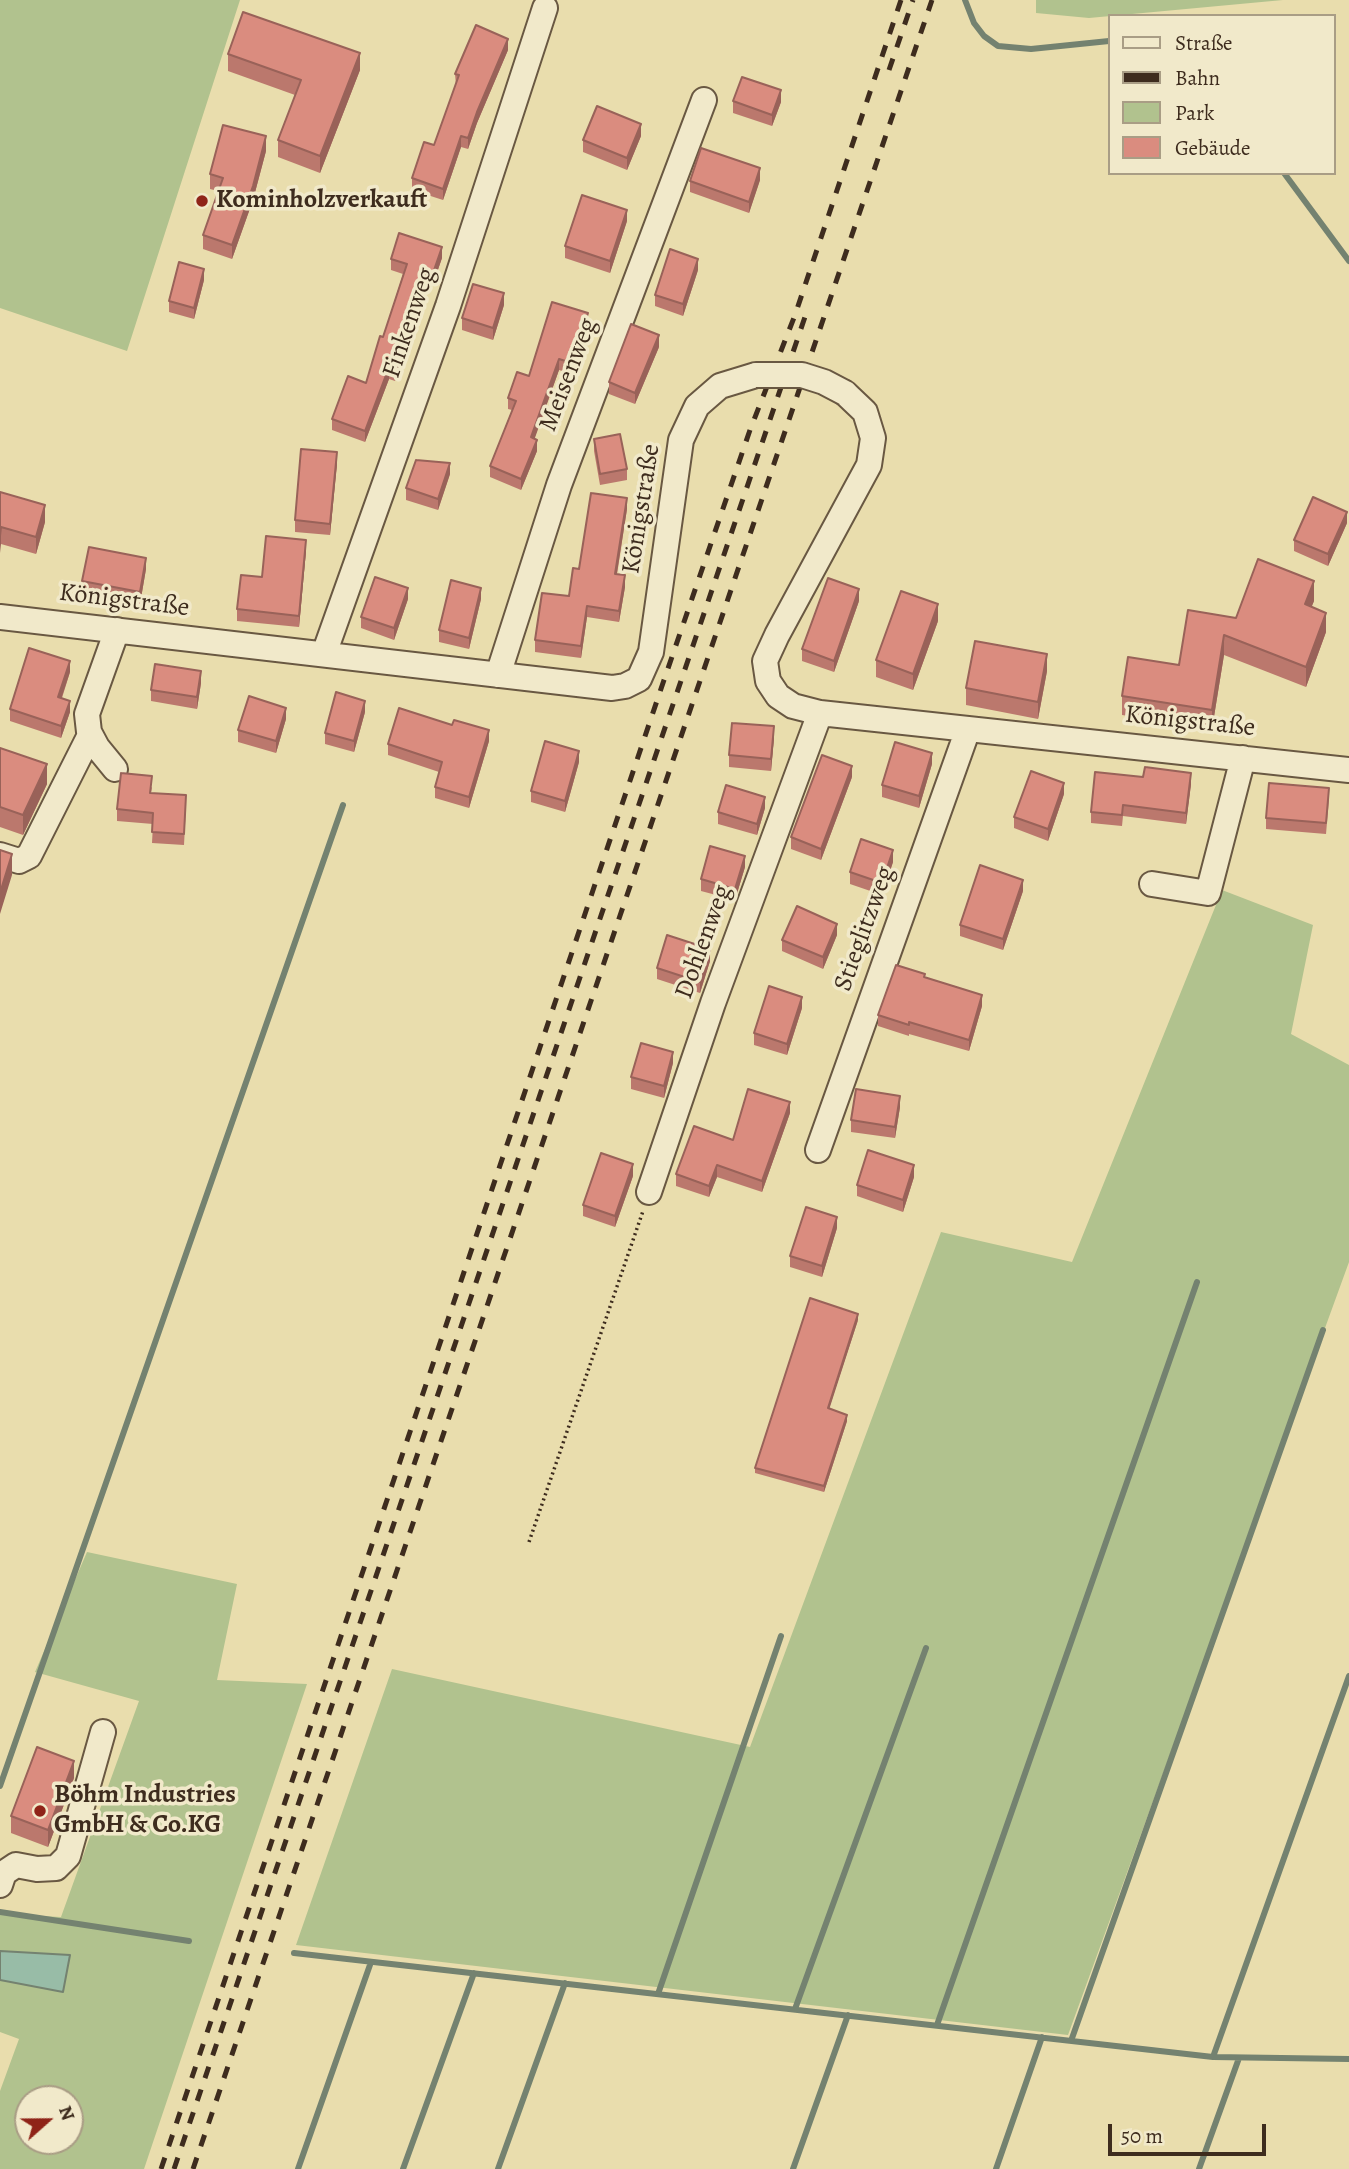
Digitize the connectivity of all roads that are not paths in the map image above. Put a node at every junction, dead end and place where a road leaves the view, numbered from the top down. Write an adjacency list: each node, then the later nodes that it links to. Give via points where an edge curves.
1 (545, 8): 5 (street, Finkenweg, via 448,306)
2 (704, 100): 6 (street, Meisenweg, via 559,485)
3 (0, 617): 4 (street, Königstraße)
4 (117, 630): 5 (street, Königstraße); 9 (street, via 88,715)
5 (324, 654): 6 (street, Königstraße)
6 (498, 675): 7 (street, Königstraße, bridge, via 612,688 639,679 651,652 681,440 696,405 720,386 756,375 802,375 845,393 865,412 873,438 869,465 765,661 768,681 778,696 793,706)
7 (820, 713): 8 (street, Königstraße); 16 (street, Dohlenweg)
8 (968, 729): 10 (street, Königstraße); 15 (street, Stieglitzweg)
9 (90, 734): 11 (street); 13 (street, via 29,856 19,861)
10 (1243, 758): 12 (street, Königstraße); 14 (street, via 1208,893)
11 (115, 769)
12 (1349, 769)
13 (0, 855)
14 (1152, 884)
15 (818, 1150)
16 (649, 1192)
17 (103, 1732): 18 (street, via 68,1856 56,1868 16,1865 4,1873)
18 (0, 1885)

